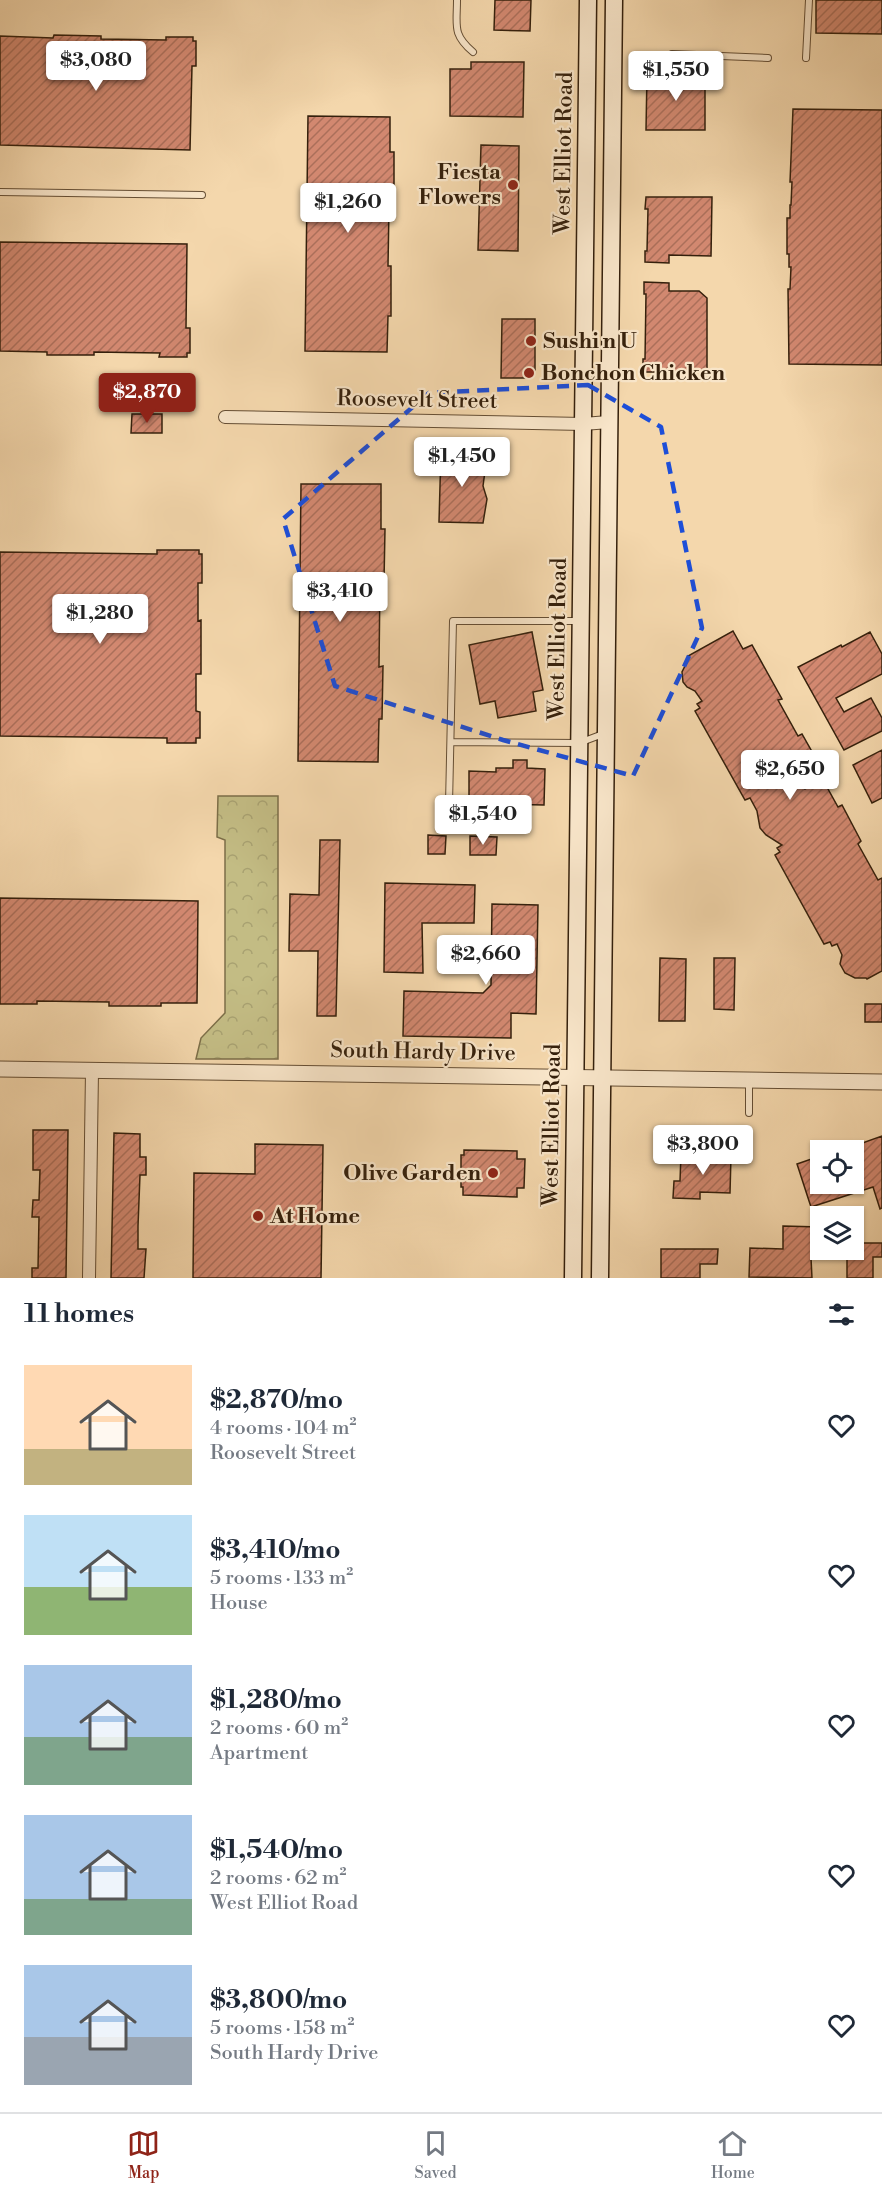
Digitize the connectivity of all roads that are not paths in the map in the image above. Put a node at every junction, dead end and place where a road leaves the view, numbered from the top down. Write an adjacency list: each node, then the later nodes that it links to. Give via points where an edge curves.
1 (457, 0): 6 (lane, via 457,34)
2 (588, 0): 9 (main road, West Elliot Road)
3 (602, 0): 8 (main road, via 602,36)
4 (614, 0): 8 (main road)
5 (809, 0): 11 (lane)
6 (473, 52)
7 (672, 54): 10 (lane)
8 (613, 55): 12 (main road)
9 (588, 56): 12 (main road, via 601,76 601,136); 17 (main road, West Elliot Road)
10 (768, 58)
11 (806, 58)
12 (612, 165): 16 (main road)
13 (0, 192): 14 (lane)
14 (202, 195)
15 (225, 417): 17 (street, Roosevelt Street)
16 (609, 422): 17 (street, Roosevelt Street); 19 (main road)
17 (583, 424): 18 (main road, West Elliot Road)
18 (580, 621): 20 (lane, via 453,621); 21 (main road, West Elliot Road)
19 (606, 733): 21 (lane); 26 (main road)
20 (450, 742): 21 (lane); 22 (lane)
21 (579, 743): 25 (main road, West Elliot Road)
22 (449, 804)
23 (0, 1069): 24 (street, South Hardy Drive)
24 (92, 1071): 25 (street, South Hardy Drive); 30 (street)
25 (575, 1078): 26 (street, South Hardy Drive); 31 (main road, West Elliot Road)
26 (602, 1079): 27 (street, South Hardy Drive); 32 (main road)
27 (749, 1080): 28 (street, South Hardy Drive); 29 (lane)
28 (882, 1082)
29 (748, 1113)
30 (89, 1278)
31 (573, 1278)
32 (600, 1278)

